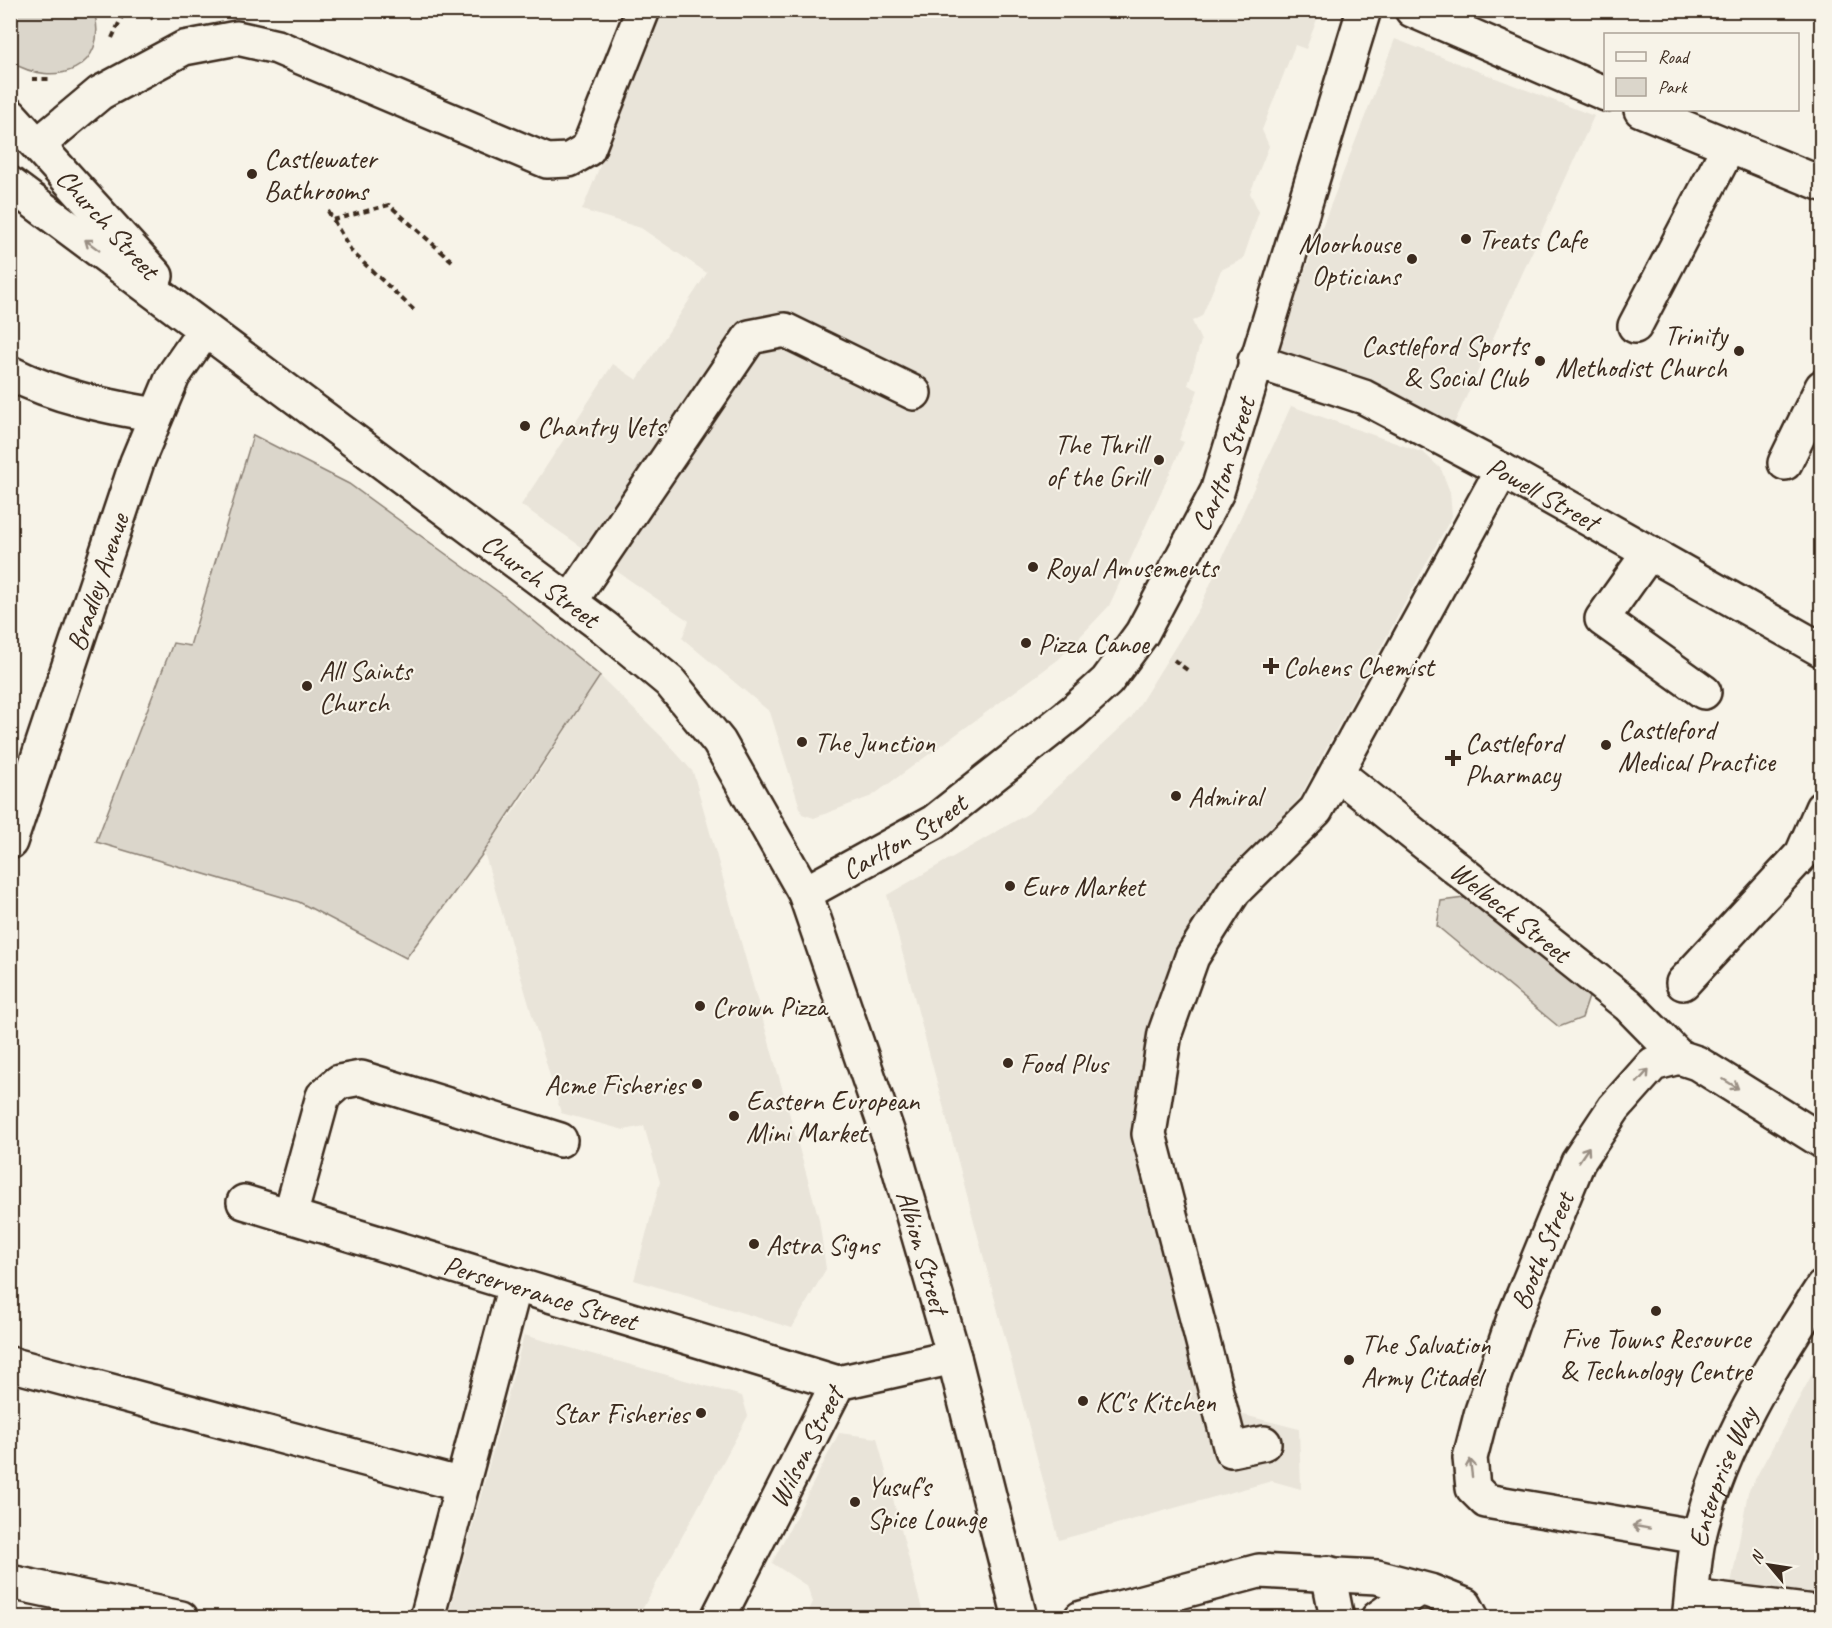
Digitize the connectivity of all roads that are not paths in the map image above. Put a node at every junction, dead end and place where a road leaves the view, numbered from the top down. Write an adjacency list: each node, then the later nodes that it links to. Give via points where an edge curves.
1 (643, 10): 7 (street, via 588,148 569,160 547,161 278,46 237,38 184,48 100,93)
2 (1364, 10): 13 (street, Carlton Street)
3 (1412, 10): 4 (street)
4 (1604, 94)
5 (1643, 111): 8 (street)
6 (10, 115): 7 (street, Church Street)
7 (39, 144): 12 (street, Church Street)
8 (1728, 148): 10 (street); 11 (street)
9 (10, 184): 12 (street, Church Street, one-way to 9)
10 (1821, 184)
11 (1635, 326)
12 (206, 330): 17 (street, Bradley Avenue, via 173,376); 21 (street, Church Street)
13 (1255, 361): 19 (street, Powell Street, via 1364,397); 27 (street, Carlton Street, via 1217,492 1142,633 1107,681 934,822)
14 (10, 372): 17 (street, via 78,400)
15 (1821, 387): 18 (street)
16 (914, 393): 21 (street, via 785,330 750,337)
17 (156, 415): 26 (street, Bradley Avenue)
18 (1785, 463)
19 (1502, 470): 20 (street, Powell Street); 24 (street)
20 (1649, 553): 22 (street, Powell Street); 23 (street, via 1602,619)
21 (570, 602): 27 (street, Church Street, via 670,682 719,742)
22 (1821, 650)
23 (1704, 692)
24 (1337, 772): 29 (street, Welbeck Street, via 1628,1005); 39 (street, via 1316,810 1234,891 1192,957 1165,1033 1149,1134 1231,1450)
25 (1821, 808): 28 (street, via 1802,854)
26 (10, 842)
27 (805, 893): 36 (street, Albion Street, via 895,1155)
28 (1683, 983)
29 (1679, 1058): 31 (street, Welbeck Street, one-way to 31, via 1697,1063); 41 (street, Booth Street, one-way to 29, via 1486,1501 1473,1488 1470,1458 1514,1318 1578,1162 1614,1108 1653,1064)
30 (560, 1140): 33 (street, via 361,1078 339,1082 323,1096)
31 (1821, 1141)
32 (244, 1202): 33 (street, Perserverance Street)
33 (290, 1216): 34 (street, Perserverance Street)
34 (515, 1285): 38 (street, Perserverance Street); 40 (street)
35 (1821, 1288): 41 (street, Enterprise Way, via 1769,1369 1725,1455)
36 (954, 1357): 38 (street, Wilson Street); 50 (street, Albion Street)
37 (10, 1364): 40 (street)
38 (838, 1383): 49 (street, Wilson Street)
39 (1264, 1443)
40 (462, 1485): 48 (street)
41 (1699, 1537): 45 (street, Enterprise Way)
42 (1328, 1573): 44 (street, via 1377,1577); 51 (street, via 1259,1571); 52 (street)
43 (10, 1582): 47 (street)
44 (1425, 1590): 53 (street); 54 (street, via 1465,1605)
45 (1691, 1607): 46 (street)
46 (1821, 1613)
47 (182, 1617)
48 (427, 1617)
49 (718, 1617)
50 (1020, 1617)
51 (1081, 1617)
52 (1337, 1617)
53 (1378, 1617)
54 (1472, 1617)

